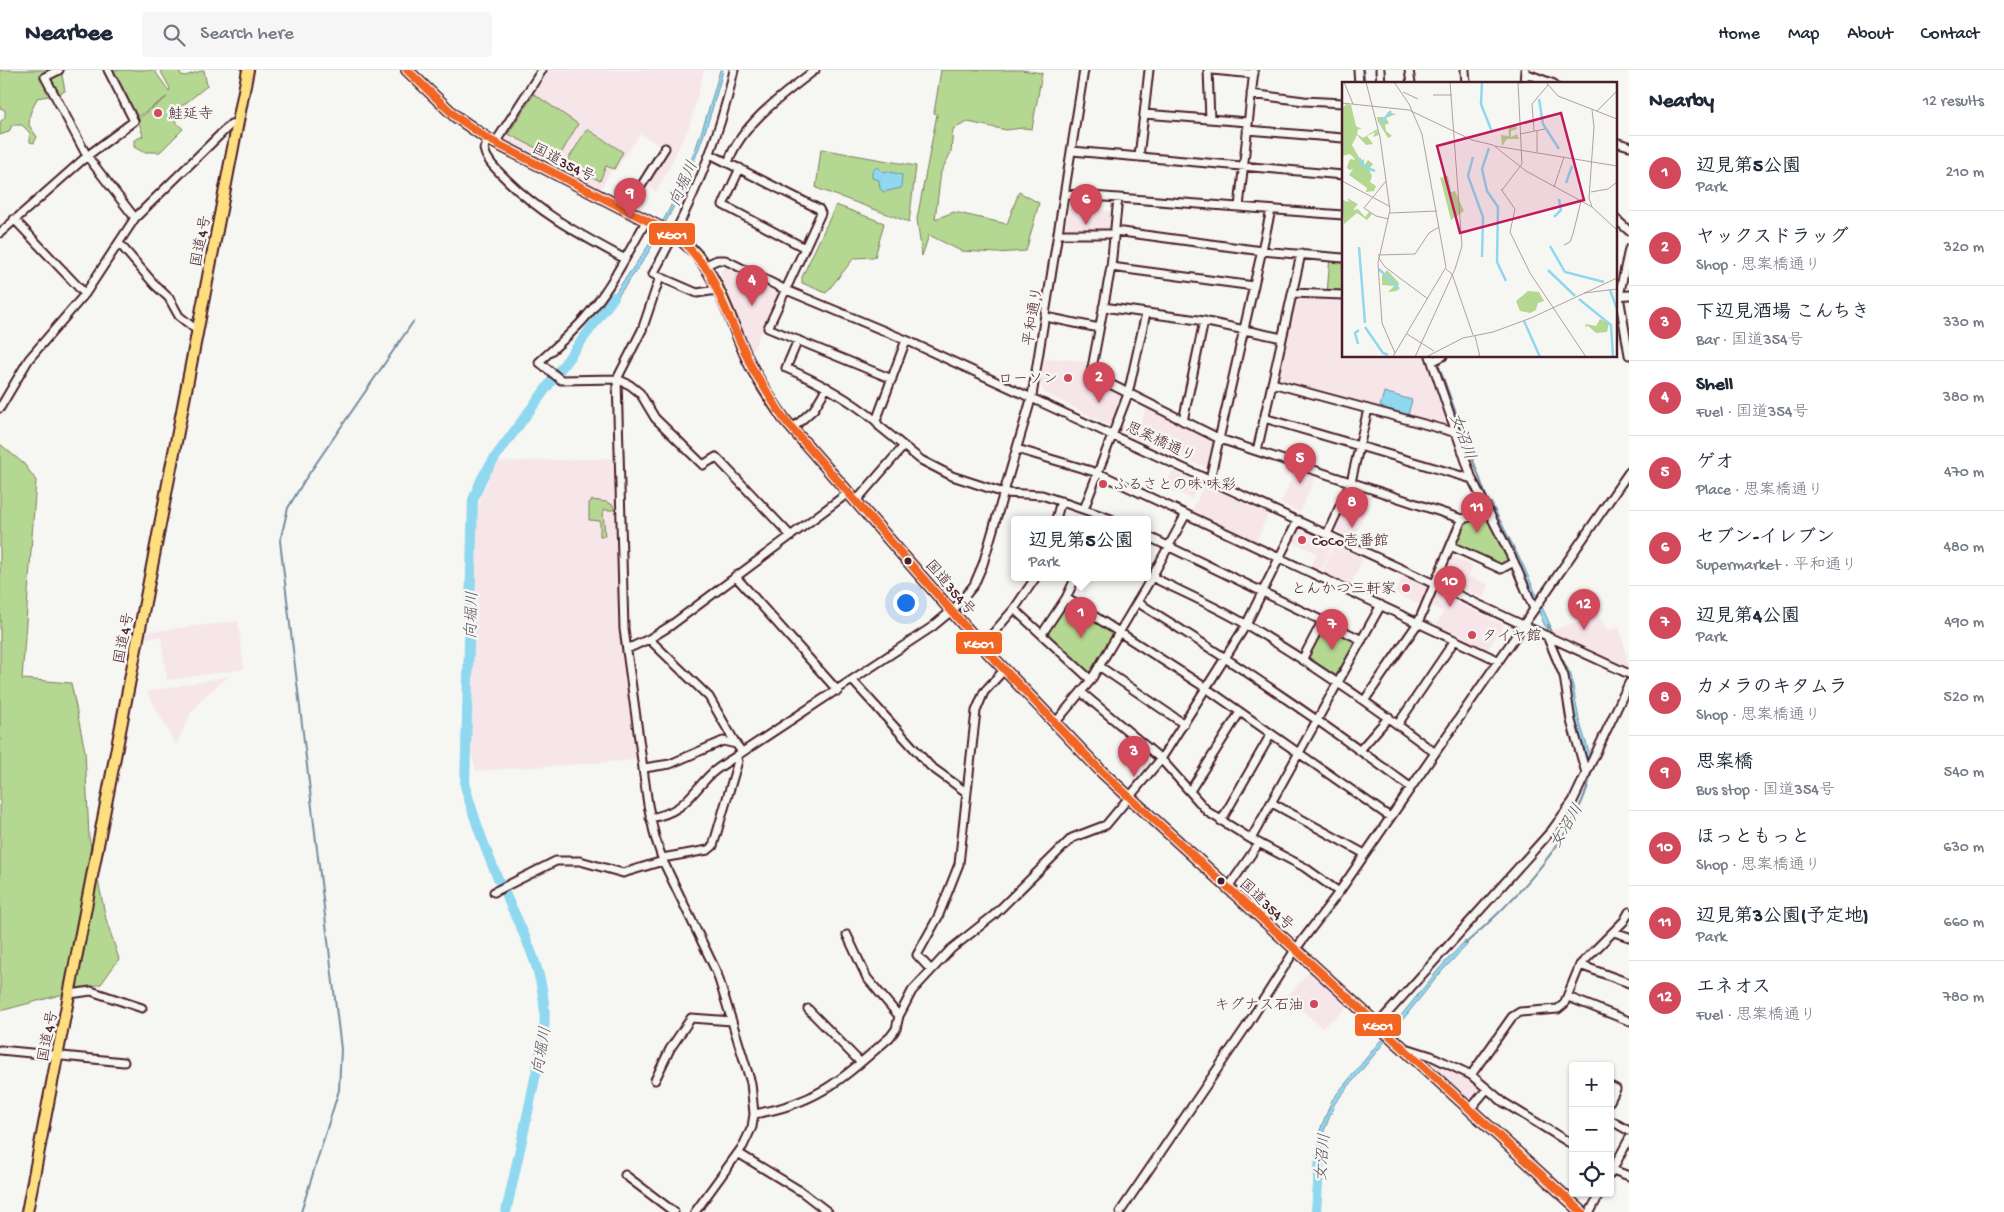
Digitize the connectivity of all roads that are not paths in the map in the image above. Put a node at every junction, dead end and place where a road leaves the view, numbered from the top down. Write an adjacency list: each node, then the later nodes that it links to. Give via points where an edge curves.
1 (60, 70): 28 (street, via 45,77)
2 (108, 70): 28 (street, via 134,121)
3 (248, 70): 19 (highway, 国道4号)
4 (407, 70): 22 (highway, 国道354号, via 448,110)
5 (542, 70): 22 (street)
6 (734, 70): 27 (street)
7 (815, 70): 30 (street, via 761,115 735,148)
8 (1084, 70): 26 (street, 平和通り)
9 (1149, 70): 16 (street)
10 (1210, 70): 11 (street); 17 (street)
11 (1254, 72): 14 (street)
12 (1525, 72): 13 (street)
13 (1549, 82)
14 (1251, 94): 15 (street); 18 (street)
15 (1342, 103)
16 (1144, 114): 17 (street); 29 (street)
17 (1210, 119): 18 (street)
18 (1248, 122): 20 (street)
19 (237, 123): 40 (street, via 231,124); 73 (highway, 国道4号)
20 (1247, 130): 21 (street); 31 (street)
21 (1342, 138)
22 (492, 141): 37 (highway, 国道354号); 55 (street, via 484,150 486,158 518,191 553,219)
23 (1616, 142): 24 (street)
24 (1629, 146)
25 (665, 148): 37 (street)
26 (1072, 151): 29 (street); 34 (street, 平和通り)
27 (710, 154): 30 (street); 46 (street)
28 (87, 156): 40 (street); 41 (street)
29 (1139, 157): 31 (street)
30 (728, 163): 32 (street)
31 (1244, 167): 33 (street); 36 (street)
32 (740, 168): 50 (street, via 819,209 821,215); 50 (street, via 723,205)
33 (1342, 175)
34 (1065, 194): 35 (street); 48 (street, 平和通り)
35 (1118, 198): 36 (street); 47 (street)
36 (1239, 207): 38 (street)
37 (626, 210): 43 (highway, 国道354号)
38 (1270, 210): 39 (street); 52 (street)
39 (1342, 215)
40 (136, 218): 49 (street)
41 (14, 219): 45 (street); 63 (street)
42 (1616, 219): 44 (street)
43 (648, 221): 46 (highway, 国道354号); 55 (street)
44 (1629, 231)
45 (0, 233)
46 (672, 233): 56 (highway, 国道354号, via 692,248); 58 (street, via 653,274)
47 (1114, 233): 48 (street); 52 (street); 57 (street)
48 (1058, 234): 69 (street, 平和通り)
49 (119, 243): 63 (street); 73 (street, via 169,298 179,316)
50 (805, 248): 61 (street)
51 (1629, 249): 65 (street)
52 (1262, 251): 53 (street); 59 (street)
53 (1300, 254): 54 (street); 62 (street)
54 (1342, 258)
55 (626, 259): 80 (street, via 584,320 539,362 561,380)
56 (706, 265): 60 (highway, 国道354号); 61 (street, 思案橋通り, via 725,260)
57 (1111, 267): 59 (street); 67 (street)
58 (660, 277): 60 (street, via 696,293); 80 (street, via 642,330)
59 (1254, 286): 72 (street)
60 (717, 290): 90 (highway, 国道354号, via 758,378)
61 (784, 290): 75 (street, via 768,328); 76 (street, 思案橋通り)
62 (1292, 293): 64 (street); 74 (street)
63 (85, 294): 85 (street, via 29,359)
64 (1342, 295)
65 (1617, 296): 66 (street); 77 (street)
66 (1629, 296)
67 (1103, 307): 68 (street); 71 (street)
68 (1146, 313): 70 (street); 83 (street)
69 (1046, 318): 71 (street); 84 (street, 平和通り)
70 (1204, 321): 72 (street); 89 (street)
71 (1099, 328): 83 (street, via 1091,372)
72 (1244, 329): 74 (street); 93 (street)
73 (198, 331): 199 (highway, 国道4号)
74 (1282, 338): 81 (street)
75 (798, 340): 79 (street); 82 (street, via 786,368)
76 (906, 340): 79 (street); 84 (street, 思案橋通り)
77 (1629, 356)
78 (1432, 359): 91 (street)
79 (892, 379): 88 (street)
80 (617, 380): 115 (street, via 640,393 655,418 703,466 716,457); 145 (street)
81 (1272, 383): 86 (street); 87 (street)
82 (827, 387): 88 (street); 90 (street, via 814,409)
83 (1128, 394): 89 (street); 92 (street)
84 (1032, 396): 92 (street, 思案橋通り); 96 (street, 平和通り)
85 (0, 408)
86 (1368, 409): 91 (street); 94 (street)
87 (1264, 418): 94 (street); 97 (street)
88 (876, 421): 95 (street)
89 (1183, 421): 93 (street)
90 (792, 429): 103 (highway, 国道354号)
91 (1457, 433): 101 (street)
92 (1113, 434): 99 (street); 100 (street, 思案橋通り)
93 (1220, 438): 97 (street); 100 (street)
94 (1359, 446): 101 (street); 102 (street)
95 (903, 447): 104 (street, via 936,469); 105 (street)
96 (1017, 450): 99 (street); 104 (street, 平和通り)
97 (1257, 451): 102 (street)
98 (1629, 472): 131 (street)
99 (1098, 473): 107 (street); 109 (street)
100 (1210, 479): 113 (street, 思案橋通り)
101 (1472, 479): 108 (street)
102 (1351, 482): 112 (street); 114 (street)
103 (848, 493): 105 (highway, 国道354号); 115 (street)
104 (1004, 493): 106 (street, via 1042,495); 133 (street, 平和通り, via 974,585)
105 (856, 501): 133 (highway, 国道354号)
106 (1061, 501): 107 (street); 110 (street)
107 (1084, 509): 111 (street)
108 (1487, 513): 112 (street); 120 (street)
109 (1186, 514): 118 (street); 119 (street)
110 (1057, 516)
111 (1100, 516)
112 (1462, 519): 117 (street)
113 (1298, 520): 114 (street, 思案橋通り); 119 (street)
114 (1327, 534): 126 (street, 思案橋通り)
115 (791, 536): 121 (street, via 759,562)
116 (1151, 538): 118 (street)
117 (1451, 546): 120 (street, via 1502,570); 126 (street)
118 (1169, 547): 122 (street); 127 (street)
119 (1280, 558): 127 (street); 130 (street)
120 (1514, 562): 131 (street)
121 (735, 576): 141 (street); 157 (street)
122 (1152, 576): 136 (street)
123 (1033, 581): 132 (street)
124 (1074, 581): 128 (street)
125 (1149, 581): 129 (street)
126 (1434, 584): 135 (street); 137 (street, 思案橋通り)
127 (1263, 591): 134 (street); 136 (street)
128 (1066, 598): 138 (street); 139 (street)
129 (1137, 602): 138 (street); 146 (street)
130 (1381, 605): 135 (street); 142 (street)
131 (1537, 605): 137 (street)
132 (1014, 609): 139 (street); 144 (street)
133 (952, 611): 144 (highway, 国道354号); 153 (street, 平和通り)
134 (1323, 620): 142 (street); 147 (street)
135 (1418, 623): 143 (street); 159 (street)
136 (1246, 625): 146 (street); 147 (street)
137 (1522, 625): 140 (street, 思案橋通り); 148 (street)
138 (1119, 632): 149 (street); 156 (street)
139 (1042, 634): 152 (street)
140 (1548, 637): 151 (street, 思案橋通り); 175 (street, via 1564,676 1571,721)
141 (649, 639): 145 (street); 167 (street, via 709,697)
142 (1362, 640): 154 (street)
143 (1456, 640): 148 (street); 165 (street)
144 (982, 646): 150 (highway, 国道354号)
145 (627, 649): 174 (street)
146 (1226, 657): 156 (street); 162 (street)
147 (1302, 660): 154 (street)
148 (1498, 660): 170 (street)
149 (1099, 666): 152 (street); 164 (street)
150 (1004, 670): 163 (highway, 国道354号); 178 (street, via 984,692 976,711)
151 (1629, 674)
152 (1091, 680): 158 (street)
153 (853, 681): 157 (street, 平和通り); 178 (street, via 930,766)
154 (1339, 683): 159 (street); 162 (street)
155 (1629, 683): 175 (street)
156 (1206, 688): 160 (street); 164 (street)
157 (838, 691): 169 (street, 平和通り)
158 (1081, 692): 163 (street); 173 (street)
159 (1364, 700): 161 (street)
160 (1240, 712): 166 (street); 177 (street)
161 (1388, 717): 165 (street); 168 (street)
162 (1319, 719): 168 (street); 171 (street)
163 (1055, 723): 179 (highway, 国道354号)
164 (1184, 724): 173 (street)
165 (1398, 724): 170 (street)
166 (1270, 734): 171 (street); 183 (street)
167 (736, 744): 169 (street); 174 (street, via 724,741 670,764)
168 (1360, 750): 176 (street)
169 (742, 752): 172 (street, 平和通り)
170 (1434, 752): 176 (street)
171 (1299, 755): 180 (street); 181 (street)
172 (735, 757): 182 (street, 平和通り, via 713,773 681,807); 187 (street, via 738,761 712,846 708,850)
173 (1162, 759): 177 (street); 179 (street)
174 (644, 768): 182 (street)
175 (1587, 771): 206 (street, via 1573,801 1552,830)
176 (1410, 787): 181 (street)
177 (1190, 791): 183 (street, via 1208,812)
178 (966, 792): 197 (street, via 959,864 938,917 917,955)
179 (1129, 796): 188 (highway, 国道354号); 197 (street, via 1106,825 1072,838 994,916 951,949)
180 (1272, 803): 184 (street); 186 (street)
181 (1390, 817): 186 (street)
182 (650, 818): 187 (street)
183 (1221, 821): 184 (street)
184 (1251, 839): 185 (street)
185 (1258, 843): 188 (street); 190 (street, via 1304,867)
186 (1365, 854): 190 (street)
187 (662, 860): 189 (street, via 623,873 580,861 556,860); 205 (street, via 712,960)
188 (1228, 888): 195 (highway, 国道354号)
189 (495, 892)
190 (1338, 892): 195 (street)
191 (1629, 912): 192 (street)
192 (1614, 932): 194 (street); 196 (street)
193 (847, 935): 203 (street, via 867,978)
194 (1629, 937)
195 (1295, 950): 206 (highway, 国道354号); 231 (street)
196 (1580, 965): 198 (street); 200 (street)
197 (932, 970): 203 (street, via 912,992)
198 (1629, 983)
199 (70, 994): 201 (street, via 91,991); 209 (highway, 国道4号)
200 (1568, 997): 204 (street); 212 (street, via 1558,1008 1520,1012 1512,1017)
201 (142, 1008)
202 (808, 1009): 211 (street)
203 (899, 1016): 211 (street, via 896,1029)
204 (1629, 1021)
205 (732, 1022): 213 (street, via 691,1018 670,1049); 216 (street, via 751,1083)
206 (1385, 1031): 208 (highway, 国道354号)
207 (0, 1050): 209 (street)
208 (1405, 1050): 212 (street, via 1431,1056); 215 (highway, 国道354号)
209 (58, 1055): 210 (street); 227 (highway, 国道4号)
210 (124, 1062)
211 (860, 1062): 216 (street, via 840,1080 810,1099)
212 (1471, 1075): 214 (street)
213 (655, 1080)
214 (1487, 1089): 215 (street); 220 (street)
215 (1471, 1108): 232 (highway, 国道354号)
216 (754, 1114): 221 (street, via 749,1135)
217 (1614, 1123): 218 (street)
218 (1629, 1132)
219 (1629, 1139): 222 (street)
220 (1569, 1143)
221 (738, 1153): 229 (street); 230 (street)
222 (1614, 1166)
223 (1614, 1172): 225 (street)
224 (625, 1175): 228 (street)
225 (1629, 1176)
226 (1598, 1197): 233 (street)
227 (27, 1212)
228 (674, 1212)
229 (695, 1212)
230 (828, 1212)
231 (1120, 1212)
232 (1582, 1212)
233 (1590, 1212)

